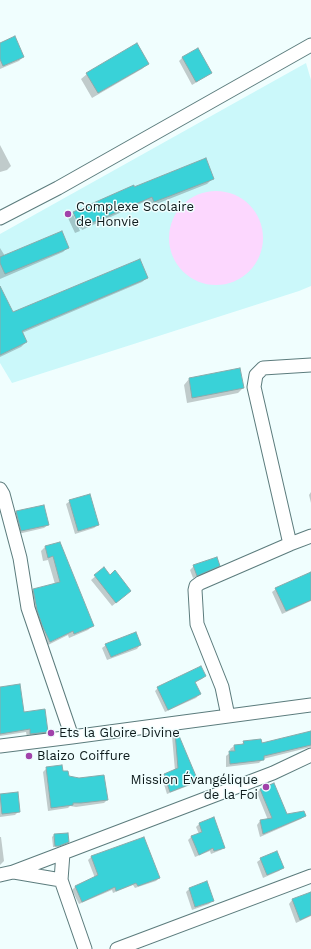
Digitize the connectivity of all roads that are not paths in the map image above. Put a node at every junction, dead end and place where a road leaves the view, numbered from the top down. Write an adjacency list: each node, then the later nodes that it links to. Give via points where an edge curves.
1 (311, 45): 2 (street)
2 (0, 218)
3 (311, 365): 6 (street, via 263,368 256,375 254,387)
4 (0, 489): 9 (street, via 20,558 28,608)
5 (311, 536): 6 (street)
6 (290, 544): 8 (street, via 196,586 197,624 222,687)
7 (311, 705): 8 (street)
8 (228, 716): 9 (street)
9 (72, 737): 10 (street)
10 (0, 746)
11 (311, 755): 12 (street, via 272,773)
12 (64, 853): 13 (street); 16 (street)
13 (13, 872): 14 (street); 16 (street)
14 (0, 875)
15 (311, 876): 18 (street)
16 (61, 880): 17 (street)
17 (85, 949)
18 (117, 949)

